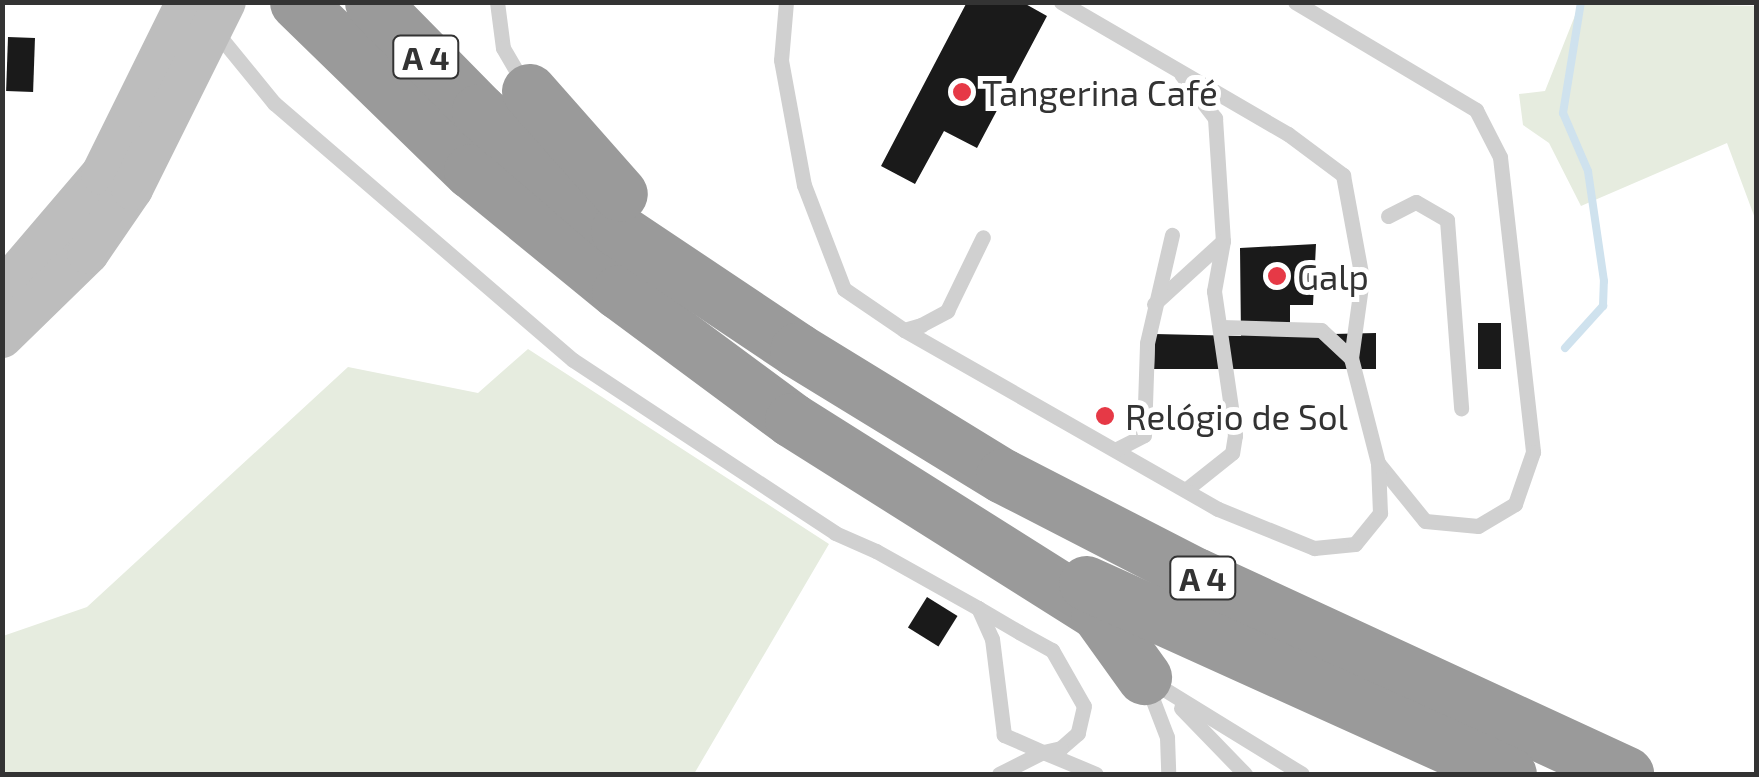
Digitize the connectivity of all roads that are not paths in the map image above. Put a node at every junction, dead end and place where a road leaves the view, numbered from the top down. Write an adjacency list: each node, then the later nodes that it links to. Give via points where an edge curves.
1 (190, 2): 11 (street); 28 (lane, via 274,103 522,322 653,419 835,533)
2 (225, 2): 11 (street, bridge)
3 (296, 2): 27 (highway, A 4, via 471,171 619,292 792,420)
4 (372, 2): 21 (highway, A 4, via 479,111 618,230)
5 (497, 2): 10 (lane, via 503,48)
6 (786, 2): 19 (lane, via 780,60 824,255 844,289)
7 (1061, 2): 9 (lane)
8 (1295, 2): 25 (lane, via 1476,110 1500,157 1532,452 1514,504 1478,526 1426,521)
9 (1176, 68): 15 (lane, via 1215,118); 22 (lane, via 1343,175 1362,279)
10 (530, 91): 21 (highway, via 609,183)
11 (117, 181): 16 (street); 20 (street, via 88,254)
12 (1388, 216): 23 (lane, via 1416,202 1447,220)
13 (1172, 234): 17 (lane)
14 (983, 237): 19 (lane, via 947,310)
15 (1224, 241): 17 (lane); 18 (lane, via 1214,292)
16 (2, 291)
17 (1154, 304): 24 (lane, via 1144,435)
18 (1222, 327): 22 (lane, via 1322,330); 26 (lane, via 1232,453)
19 (904, 330): 24 (lane)
20 (2, 338)
21 (797, 350): 37 (highway, A 4, via 1002,476 1178,566)
22 (1351, 358): 25 (lane)
23 (1461, 408)
24 (1117, 449): 26 (lane)
25 (1378, 463): 26 (lane, via 1380,513 1370,532 1334,549 1218,509)
26 (1188, 488)
27 (983, 536): 29 (highway, via 1098,613); 36 (highway, A 4)
28 (978, 608): 30 (lane, via 992,639 1004,735); 30 (lane, via 1052,650 1075,682 1084,706 1078,732)
29 (1144, 676): 33 (lane, via 1167,737); 34 (lane); 35 (lane)
30 (1043, 752): 31 (lane); 32 (lane)
31 (999, 774)
32 (1096, 774)
33 (1168, 774)
34 (1245, 774)
35 (1302, 774)
36 (1509, 774)
37 (1626, 774)

